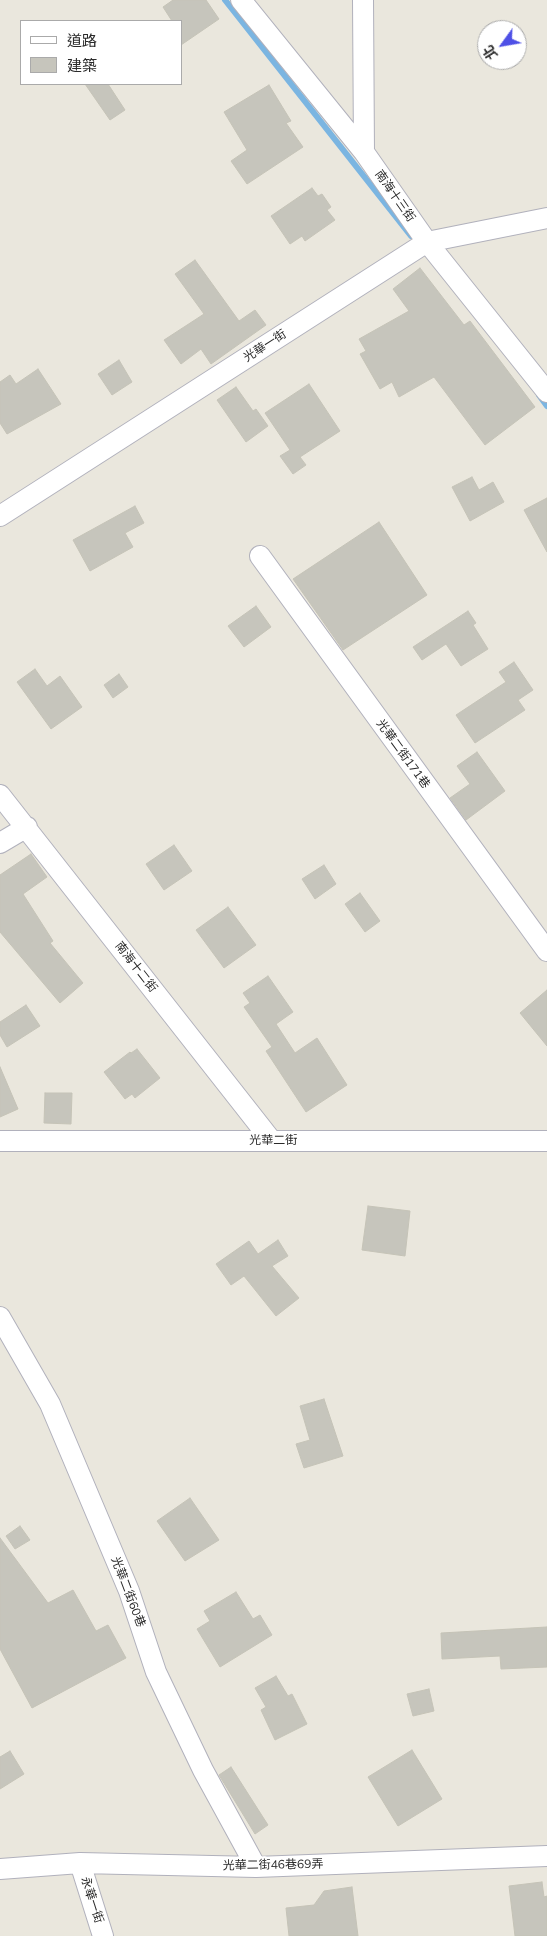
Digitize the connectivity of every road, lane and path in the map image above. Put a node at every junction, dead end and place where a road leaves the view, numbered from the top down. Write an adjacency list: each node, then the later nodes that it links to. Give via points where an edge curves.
1 (241, 0): 3 (street, 南海十三街)
2 (363, 0): 3 (street)
3 (364, 152): 5 (street, 南海十三街)
4 (547, 218): 5 (street, 光華一街)
5 (427, 242): 6 (street, 南海十三街); 7 (street, 光華一街)
6 (547, 392)
7 (0, 516)
8 (260, 556): 12 (street, 光華二街171巷)
9 (0, 795): 10 (street, 南海十二街)
10 (27, 828): 11 (street); 13 (street, 南海十二街)
11 (0, 843)
12 (547, 951)
13 (271, 1140): 14 (street, 光華二街); 15 (street, 光華二街)
14 (0, 1141)
15 (547, 1141)
16 (0, 1317): 19 (street, 光華二街60巷, via 50,1404 129,1591 156,1672 203,1770)
17 (547, 1856): 19 (street, 光華二街46巷69弄)
18 (80, 1863): 19 (street, 光華二街46巷69弄); 20 (street, 光華二街46巷69弄); 21 (street, 永華一街)
19 (256, 1867)
20 (0, 1869)
21 (103, 1936)

